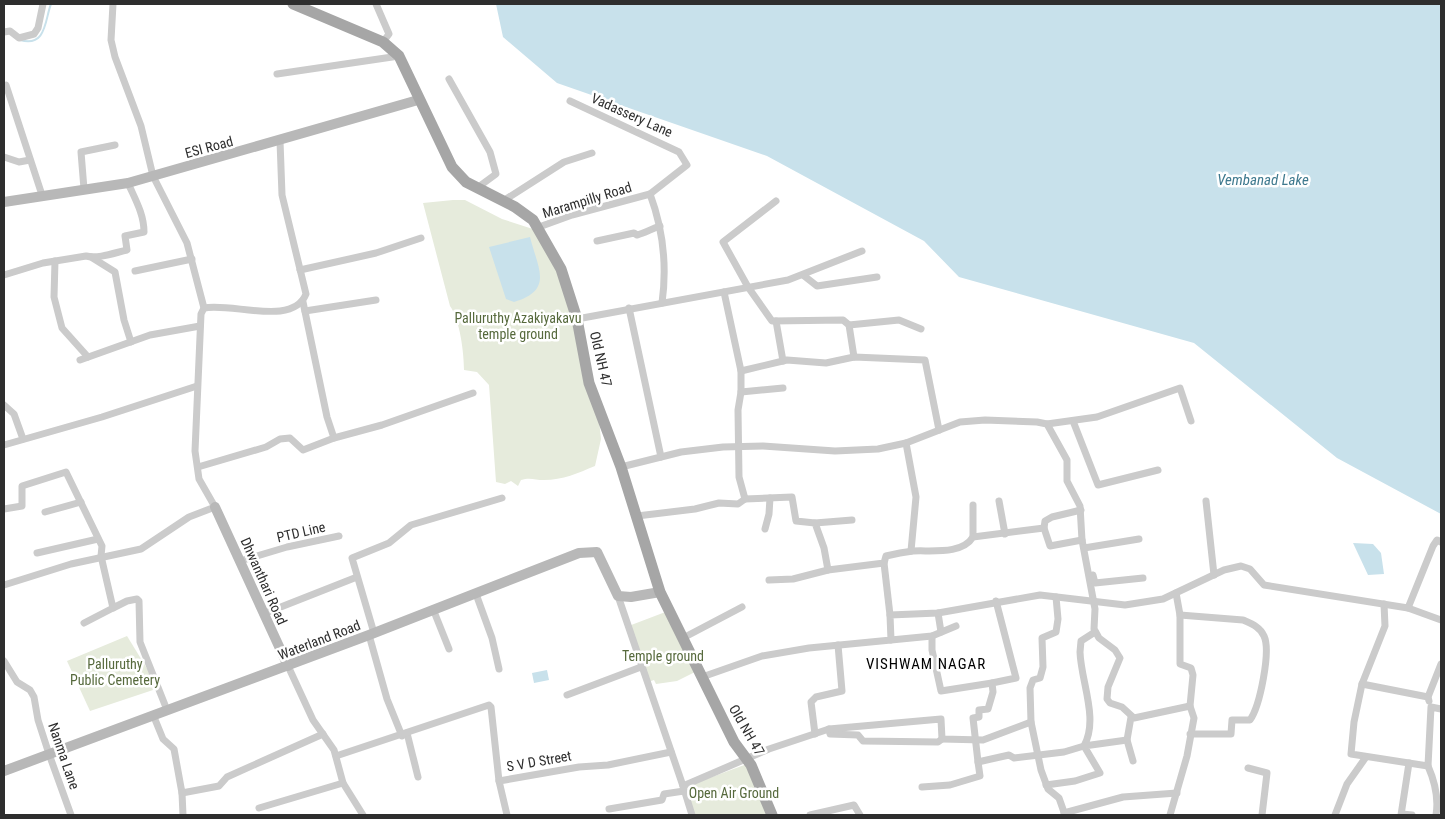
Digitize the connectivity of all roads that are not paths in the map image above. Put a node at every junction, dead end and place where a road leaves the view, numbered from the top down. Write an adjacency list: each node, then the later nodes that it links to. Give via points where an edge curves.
1 (43, 4): 5 (street, via 34,34 19,38 10,31)
2 (113, 4): 18 (street, via 111,40)
3 (293, 4): 6 (main road, Old NH 47)
4 (376, 4): 6 (street, via 390,34)
5 (4, 32)
6 (383, 42): 7 (main road, Old NH 47)
7 (399, 56): 8 (street); 11 (main road, Old NH 47)
8 (277, 74)
9 (449, 79): 20 (street, via 490,152 496,174)
10 (6, 85): 17 (street)
11 (418, 100): 13 (main road, ESI Road); 20 (main road, Old NH 47, via 452,167)
12 (570, 101): 22 (street, Vadassery Lane, via 679,152 687,165)
13 (280, 141): 18 (main road, ESI Road); 35 (street, via 282,196)
14 (115, 145): 21 (street, via 81,152)
15 (592, 153): 24 (street, via 564,162)
16 (4, 157): 17 (street, via 19,162)
17 (30, 160): 23 (street)
18 (153, 176): 19 (main road, ESI Road); 33 (street, via 180,227)
19 (128, 183): 21 (main road, ESI Road); 32 (street, via 142,213 144,232 125,236 127,250)
20 (477, 188): 24 (main road, Old NH 47)
21 (84, 189): 23 (main road, ESI Road)
22 (650, 194): 27 (street, Marampilly Road); 28 (street, Marampilly Road)
23 (42, 195): 26 (main road, ESI Road)
24 (503, 201): 28 (main road, Old NH 47)
25 (776, 201): 40 (street, via 723,242)
26 (4, 202)
27 (660, 226): 30 (street, via 636,235); 44 (street, Marampilly Road, via 665,285)
28 (539, 227): 48 (main road, Old NH 47, via 561,269)
29 (421, 238): 35 (street, via 376,254)
30 (597, 241)
31 (862, 251): 38 (street)
32 (91, 257): 34 (street); 53 (street, via 115,272)
33 (192, 259): 36 (street); 45 (street)
34 (55, 261): 37 (street); 54 (street, via 54,297 62,328)
35 (300, 270): 43 (street, via 306,294)
36 (135, 271)
37 (4, 275)
38 (803, 275): 39 (street, via 817,286); 40 (street)
39 (877, 277)
40 (748, 287): 41 (street); 49 (street, via 772,321)
41 (724, 292): 44 (street); 58 (street)
42 (376, 300): 47 (street)
43 (303, 302): 45 (street, via 290,310 269,312 216,306); 47 (street)
44 (662, 303): 46 (street)
45 (204, 308): 51 (street)
46 (629, 308): 48 (street); 73 (street)
47 (305, 311): 68 (street)
48 (577, 319): 75 (main road, Old NH 47, via 589,383)
49 (776, 321): 50 (street, via 843,320); 57 (street)
50 (849, 325): 52 (street, via 899,320); 55 (street)
51 (200, 326): 53 (street, via 150,335); 59 (street)
52 (921, 328)
53 (131, 342): 54 (street)
54 (88, 358): 56 (street)
55 (854, 358): 57 (street, via 826,363); 67 (street, via 925,360)
56 (80, 360)
57 (783, 361): 58 (street)
58 (741, 371): 61 (street)
59 (197, 386): 69 (street); 74 (street)
60 (783, 388): 61 (street)
61 (741, 392): 72 (street, via 738,410)
62 (473, 393): 68 (street)
63 (4, 405): 69 (street, via 14,414)
64 (1073, 421): 65 (street, via 1098,417 1180,388); 66 (street); 76 (street, via 1098,485)
65 (1191, 421)
66 (1047, 424): 67 (street, via 985,420 960,422); 86 (street, via 1067,460 1067,481)
67 (939, 430): 70 (street)
68 (334, 438): 74 (street, via 303,450 290,438 280,439 266,447)
69 (23, 439): 71 (street)
70 (906, 443): 72 (street, via 878,449 835,451); 101 (street, via 916,498)
71 (4, 445)
72 (740, 447): 73 (street); 79 (street, via 739,477)
73 (661, 457): 75 (street)
74 (198, 467): 84 (street, via 200,480)
75 (621, 467): 88 (main road, Old NH 47)
76 (1158, 470)
77 (502, 498): 108 (street, via 411,525 389,543 352,558)
78 (770, 498): 79 (street); 90 (street, via 792,497 796,521); 92 (street)
79 (745, 499): 88 (street, via 738,504 719,503)
80 (998, 501): 93 (street)
81 (1206, 501): 107 (street)
82 (81, 502): 85 (street, via 66,472 22,486 22,506); 87 (street); 96 (street)
83 (973, 505): 95 (street)
84 (215, 508): 103 (street, via 189,517 141,548); 104 (main road, Dhwanthari Road)
85 (4, 509)
86 (1081, 510): 91 (street, via 1052,517 1045,521); 98 (street)
87 (45, 512)
88 (637, 516): 112 (main road, Old NH 47)
89 (852, 520): 90 (street)
90 (815, 523): 106 (street)
91 (1044, 528): 93 (street); 98 (street, via 1050,546)
92 (765, 529)
93 (1005, 534): 95 (street)
94 (339, 536): 104 (street, PTD Line)
95 (973, 537): 101 (street, via 958,548)
96 (98, 539): 102 (street); 103 (street, via 102,546)
97 (1139, 539): 100 (street)
98 (1082, 540): 100 (street)
99 (1441, 542): 122 (street, via 1437,540 1433,546)
100 (1086, 548): 109 (street, via 1095,583); 118 (street)
101 (910, 551): 105 (street, via 886,556)
102 (37, 553)
103 (101, 556): 111 (street); 121 (street)
104 (240, 561): 125 (main road, Dhwanthari Road)
105 (884, 563): 106 (street); 126 (street)
106 (828, 570): 110 (street, via 793,579)
107 (1214, 575): 113 (street); 119 (street, via 1245,566 1264,585)
108 (357, 577): 125 (street); 133 (street)
109 (1143, 578)
110 (769, 580)
111 (4, 585)
112 (660, 592): 115 (main road); 135 (main road, Old NH 47)
113 (1176, 593): 118 (street, via 1125,605); 127 (street)
114 (476, 594): 115 (main road, Waterland Road, via 592,550 600,556); 123 (main road, Waterland Road); 143 (street, via 492,638)
115 (618, 596): 142 (street)
116 (1056, 597): 117 (street, via 1040,595); 118 (street); 155 (street, via 1056,632 1042,638 1042,673 1040,678 1033,680 1030,688)
117 (996, 601): 124 (street); 145 (street, via 1016,678)
118 (1093, 601): 132 (street)
119 (1384, 604): 122 (street); 146 (street, via 1385,626)
120 (742, 607): 135 (street)
121 (113, 608): 129 (street); 152 (street, via 127,601 140,601 140,642)
122 (1408, 608): 128 (street)
123 (433, 609): 133 (main road, Waterland Road); 138 (street)
124 (938, 613): 126 (street); 131 (street)
125 (263, 614): 141 (main road, Dhwanthari Road)
126 (890, 615): 136 (street)
127 (1180, 615): 149 (street, via 1180,664 1191,668 1193,675); 160 (street, via 1243,620 1259,628 1268,651 1250,720 1232,720 1230,734)
128 (1441, 620)
129 (84, 623)
130 (956, 626): 131 (street)
131 (941, 632): 134 (street)
132 (1095, 632): 154 (street, via 1120,658 1107,699 1122,707); 164 (street, via 1082,641 1080,652 1090,721 1090,736)
133 (372, 634): 141 (main road, Waterland Road); 158 (street, via 387,699)
134 (932, 636): 136 (street); 145 (street, via 941,691)
135 (683, 638): 144 (main road, Old NH 47)
136 (891, 640): 137 (street)
137 (838, 645): 144 (street, via 762,656); 159 (street, via 842,691 816,697 812,702)
138 (449, 649)
139 (4, 661): 166 (street, Nanma Lane, via 18,682 30,690 37,703 38,720)
140 (1441, 664): 148 (street)
141 (288, 666): 152 (main road, Waterland Road); 157 (street)
142 (641, 667): 147 (street); 165 (street)
143 (498, 668)
144 (702, 677): 170 (main road, Old NH 47)
145 (992, 683): 162 (street, via 988,709 979,710 979,717 973,718)
146 (1362, 684): 148 (street); 169 (street, via 1351,754)
147 (567, 695)
148 (1428, 697): 150 (street)
149 (1190, 706): 154 (street); 160 (street, via 1194,718)
150 (1431, 708): 151 (street); 174 (street)
151 (1441, 709)
152 (168, 710): 153 (main road, Waterland Road)
153 (154, 716): 166 (main road, Waterland Road); 183 (street, via 163,739 174,749)
154 (1131, 718): 163 (street)
155 (1031, 722): 162 (street); 167 (street)
156 (829, 729): 159 (street); 161 (street, via 830,734 858,735 863,741 938,742); 161 (street, via 941,719)
157 (323, 734): 168 (street); 183 (street, via 227,777 219,786)
158 (405, 734): 168 (street, S V D Street); 177 (street); 178 (street, S V D Street, via 422,725 489,705)
159 (815, 734): 170 (street)
160 (1190, 734): 184 (street)
161 (942, 739): 162 (street)
162 (976, 740): 172 (street)
163 (1127, 740): 164 (street); 171 (street)
164 (1084, 746): 167 (street); 180 (street, via 1100,772 1074,781)
165 (671, 752): 178 (street, S V D Street); 182 (street)
166 (49, 754): 176 (main road, Waterland Road); 188 (street, Nanma Lane)
167 (1038, 754): 172 (street, via 1014,758 1010,755); 180 (street)
168 (336, 756): 179 (street)
169 (1366, 757): 173 (street); 198 (street, via 1347,784)
170 (745, 759): 182 (street); 193 (main road, Old NH 47)
171 (1133, 761)
172 (978, 762): 181 (street, via 980,776 950,785)
173 (1409, 763): 174 (street); 199 (street)
174 (1428, 766): 201 (street, via 1438,802)
175 (1248, 768): 197 (street, via 1267,772)
176 (4, 771)
177 (418, 777)
178 (499, 781): 191 (street)
179 (343, 783): 185 (street); 190 (street)
180 (1046, 785): 187 (street, via 1059,798)
181 (922, 787)
182 (684, 788): 186 (street, via 664,794 662,800); 192 (street)
183 (182, 793): 189 (street)
184 (1177, 793): 187 (street, via 1123,797); 196 (street)
185 (259, 808)
186 (609, 809)
187 (1064, 814)
188 (71, 815)
189 (183, 815)
190 (363, 815)
191 (507, 815)
192 (692, 815)
193 (772, 815)
194 (810, 815): 195 (street, via 854,805)
195 (860, 815)
196 (1170, 815)
197 (1262, 815)
198 (1334, 815)
199 (1402, 815): 200 (street)
200 (1412, 815)
201 (1436, 815)

